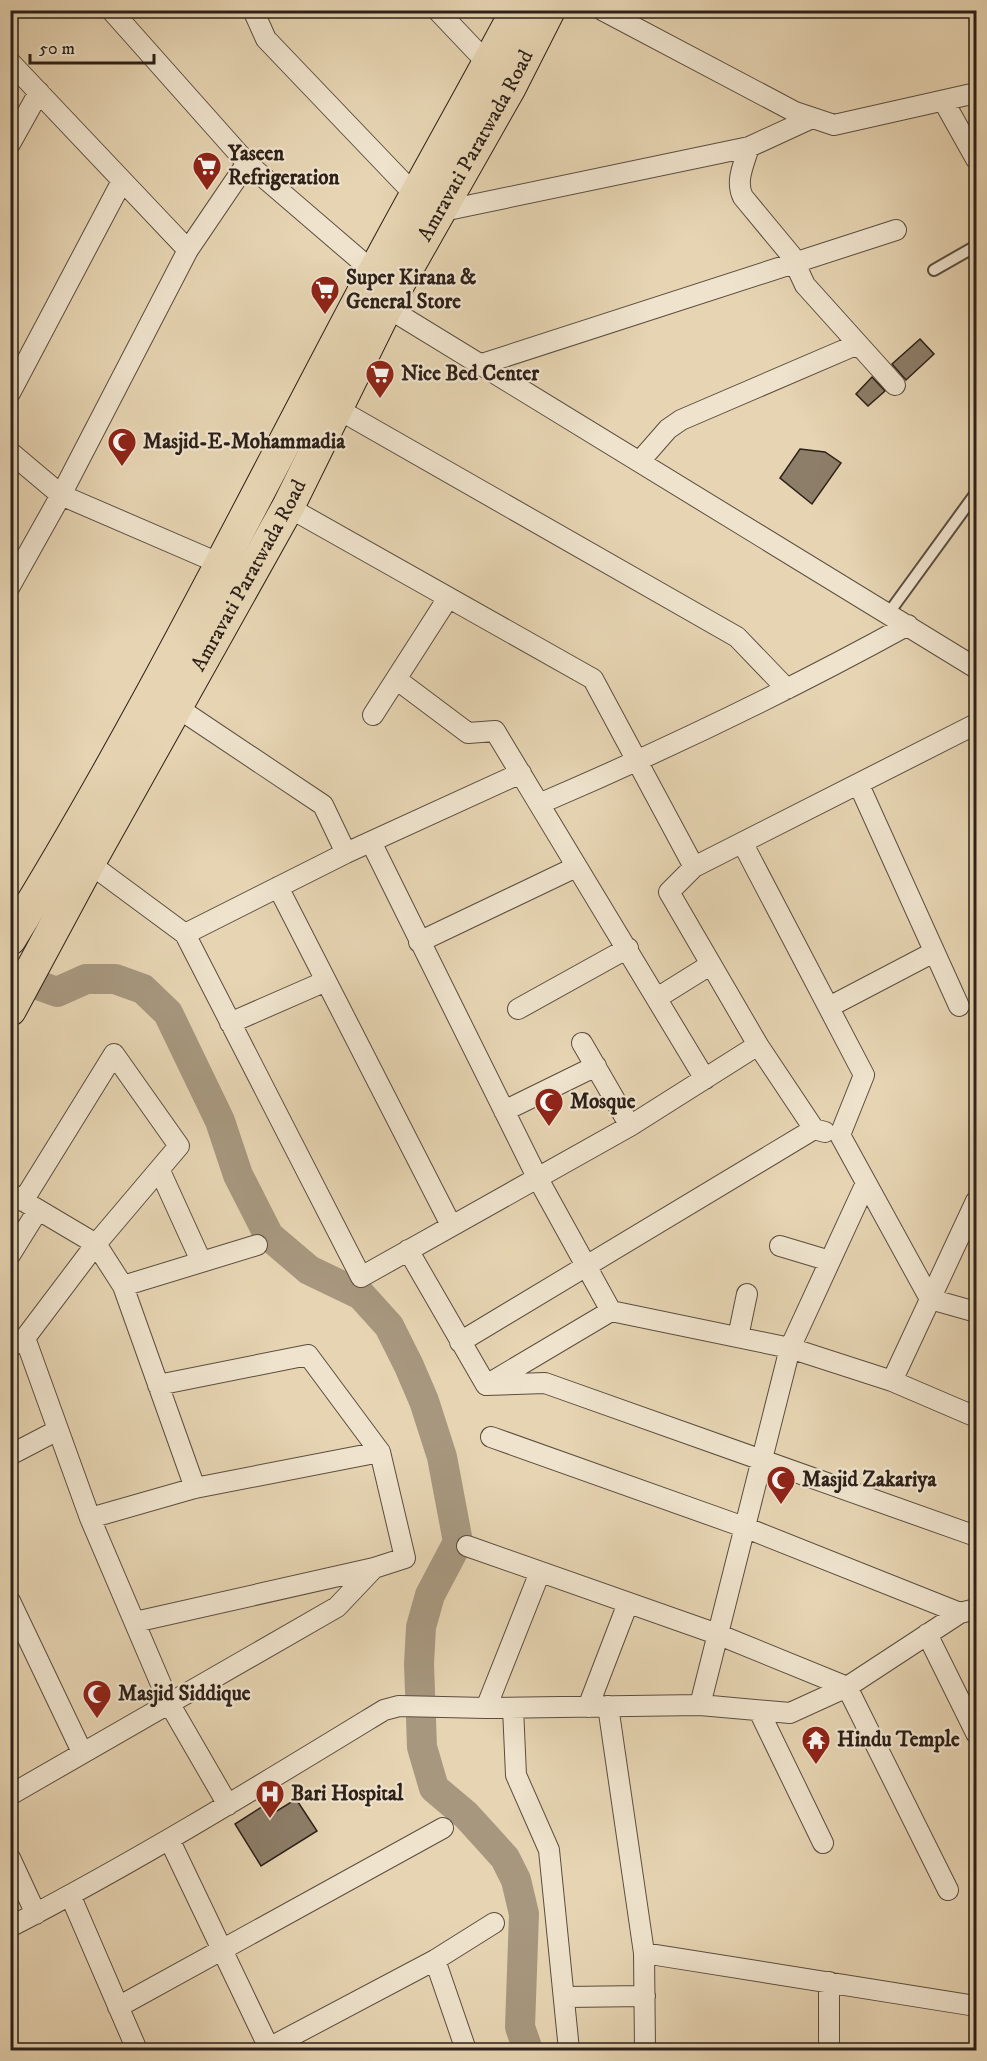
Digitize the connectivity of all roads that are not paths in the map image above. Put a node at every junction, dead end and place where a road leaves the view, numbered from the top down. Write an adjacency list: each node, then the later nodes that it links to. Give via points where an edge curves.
1 (111, 10): 17 (street)
2 (253, 10): 19 (street, via 266,39)
3 (436, 10): 8 (street)
4 (517, 10): 8 (main road, Amravati Paratwada Road)
5 (549, 10): 9 (main road, Amravati Paratwada Road)
6 (602, 10): 13 (street)
7 (10, 62): 10 (street)
8 (488, 64): 9 (street); 19 (main road, Amravati Paratwada Road)
9 (510, 87): 19 (main road, Amravati Paratwada Road)
10 (39, 92): 14 (street); 18 (street)
11 (976, 93): 12 (street)
12 (944, 102): 13 (street, via 834,125); 16 (street)
13 (810, 119): 15 (street)
14 (10, 144)
15 (749, 147): 19 (street); 23 (street, via 739,188)
16 (976, 159)
17 (247, 163): 22 (street); 25 (street)
18 (122, 181): 22 (street); 29 (street)
19 (427, 204): 25 (main road, Amravati Paratwada Road)
20 (896, 230): 23 (street)
21 (976, 246): 24 (lane)
22 (188, 250): 34 (street)
23 (794, 261): 26 (street, via 805,285); 27 (street)
24 (934, 270)
25 (386, 290): 27 (street); 30 (main road, Amravati Paratwada Road); 36 (main road, Amravati Paratwada Road)
26 (858, 344): 28 (street); 32 (street, via 681,420)
27 (482, 364): 32 (street)
28 (895, 386)
29 (10, 393)
30 (336, 408): 35 (main road, Amravati Paratwada Road); 43 (street, via 737,637)
31 (10, 452): 34 (street)
32 (640, 460): 39 (street)
33 (976, 493): 39 (lane)
34 (61, 495): 36 (street); 37 (street)
35 (288, 507): 36 (main road, Amravati Paratwada Road); 38 (street)
36 (236, 571): 44 (main road, Amravati Paratwada Road); 59 (main road, Amravati Paratwada Road)
37 (10, 586)
38 (448, 598): 42 (street); 47 (street, via 593,679)
39 (888, 614): 40 (street)
40 (908, 625): 41 (street); 43 (street)
41 (976, 668)
42 (396, 679): 45 (street); 48 (street, via 468,733 495,731)
43 (787, 689): 47 (street)
44 (175, 706): 53 (street, via 322,805); 54 (main road, Amravati Paratwada Road)
45 (373, 715)
46 (976, 724): 49 (street)
47 (636, 762): 50 (street); 56 (street)
48 (521, 773): 50 (street); 51 (street)
49 (859, 785): 52 (street); 62 (street)
50 (539, 804): 55 (street)
51 (371, 842): 53 (street); 60 (street)
52 (743, 844): 56 (street); 67 (street)
53 (346, 853): 57 (street)
54 (89, 863): 58 (street); 69 (main road, Amravati Paratwada Road)
55 (576, 867): 60 (street); 61 (street)
56 (694, 867): 63 (street, via 669,892)
57 (278, 887): 58 (street); 64 (street)
58 (185, 934): 70 (street)
59 (10, 939)
60 (419, 942): 75 (street)
61 (628, 948): 65 (street); 68 (street)
62 (934, 952): 66 (street); 67 (street)
63 (710, 965): 65 (street); 72 (street)
64 (326, 981): 70 (street); 84 (street)
65 (657, 998): 74 (street)
66 (959, 1006)
67 (829, 1007): 78 (street, via 864,1075)
68 (518, 1009)
69 (10, 1010)
70 (230, 1023): 88 (street, via 361,1277)
71 (582, 1043): 73 (street)
72 (759, 1045): 74 (street); 77 (street)
73 (596, 1066): 75 (street); 76 (street)
74 (705, 1079): 76 (street)
75 (504, 1111): 80 (street)
76 (630, 1126): 80 (street)
77 (814, 1129): 78 (street); 92 (street)
78 (840, 1135): 81 (street)
79 (160, 1171): 82 (street, via 179,1146 114,1054); 85 (street); 90 (street)
80 (537, 1177): 84 (street); 92 (street)
81 (866, 1183): 91 (street); 95 (street)
82 (24, 1201): 85 (street); 89 (street)
83 (976, 1201): 95 (street)
84 (451, 1225): 88 (street)
85 (96, 1244): 93 (street); 99 (street)
86 (257, 1245): 90 (street)
87 (780, 1246): 91 (street)
88 (408, 1250): 100 (street)
89 (10, 1255)
90 (201, 1261): 93 (street)
91 (830, 1261): 101 (street)
92 (585, 1267): 96 (street); 100 (street)
93 (123, 1286): 103 (street)
94 (747, 1294): 98 (street)
95 (930, 1299): 97 (street); 102 (street)
96 (611, 1311): 98 (street); 104 (street)
97 (976, 1312)
98 (738, 1337): 101 (street)
99 (18, 1342): 106 (street)
100 (460, 1342): 104 (street)
101 (790, 1348): 102 (street); 110 (street)
102 (892, 1380): 105 (street)
103 (158, 1385): 108 (street, via 309,1355); 111 (street)
104 (486, 1385): 110 (street, via 545,1383)
105 (976, 1417)
106 (58, 1430): 109 (street); 112 (street)
107 (491, 1437): 113 (street)
108 (380, 1452): 111 (street); 116 (street, via 405,1558)
109 (10, 1455)
110 (761, 1460): 113 (street); 114 (street)
111 (195, 1488): 112 (street)
112 (90, 1518): 121 (street)
113 (744, 1527): 120 (street); 123 (street)
114 (976, 1536)
115 (467, 1546): 117 (street)
116 (374, 1568): 121 (street); 125 (street, via 337,1607)
117 (540, 1572): 119 (street); 129 (street)
118 (10, 1601): 133 (street)
119 (628, 1603): 123 (street); 128 (street)
120 (968, 1611): 122 (street)
121 (135, 1622): 125 (street)
122 (927, 1634): 124 (street); 132 (street)
123 (717, 1635): 124 (street); 126 (street)
124 (847, 1687): 131 (street, via 790,1713); 140 (street)
125 (169, 1703): 133 (street); 135 (street)
126 (700, 1705): 127 (street); 131 (street)
127 (608, 1706): 128 (street); 146 (street)
128 (588, 1707): 130 (street)
129 (486, 1708): 130 (street); 135 (street, via 399,1706 384,1710)
130 (513, 1708): 150 (street, via 518,1781 549,1850)
131 (759, 1711): 138 (street)
132 (976, 1733)
133 (82, 1752): 134 (street)
134 (10, 1795)
135 (228, 1804): 137 (street)
136 (443, 1828): 145 (street)
137 (170, 1840): 141 (street); 145 (street)
138 (823, 1843)
139 (10, 1858): 142 (street)
140 (948, 1890)
141 (71, 1897): 142 (street); 152 (street)
142 (36, 1914): 144 (street)
143 (494, 1923): 147 (street)
144 (10, 1927)
145 (220, 1950): 152 (street); 154 (street)
146 (644, 1953): 148 (street); 149 (street)
147 (435, 1960): 154 (street); 155 (street)
148 (829, 1982): 151 (street); 158 (street)
149 (645, 1996): 150 (street); 157 (street)
150 (566, 1997): 156 (street)
151 (976, 2006)
152 (118, 2007): 153 (street)
153 (136, 2050)
154 (268, 2050)
155 (466, 2050)
156 (569, 2050)
157 (645, 2050)
158 (829, 2050)

